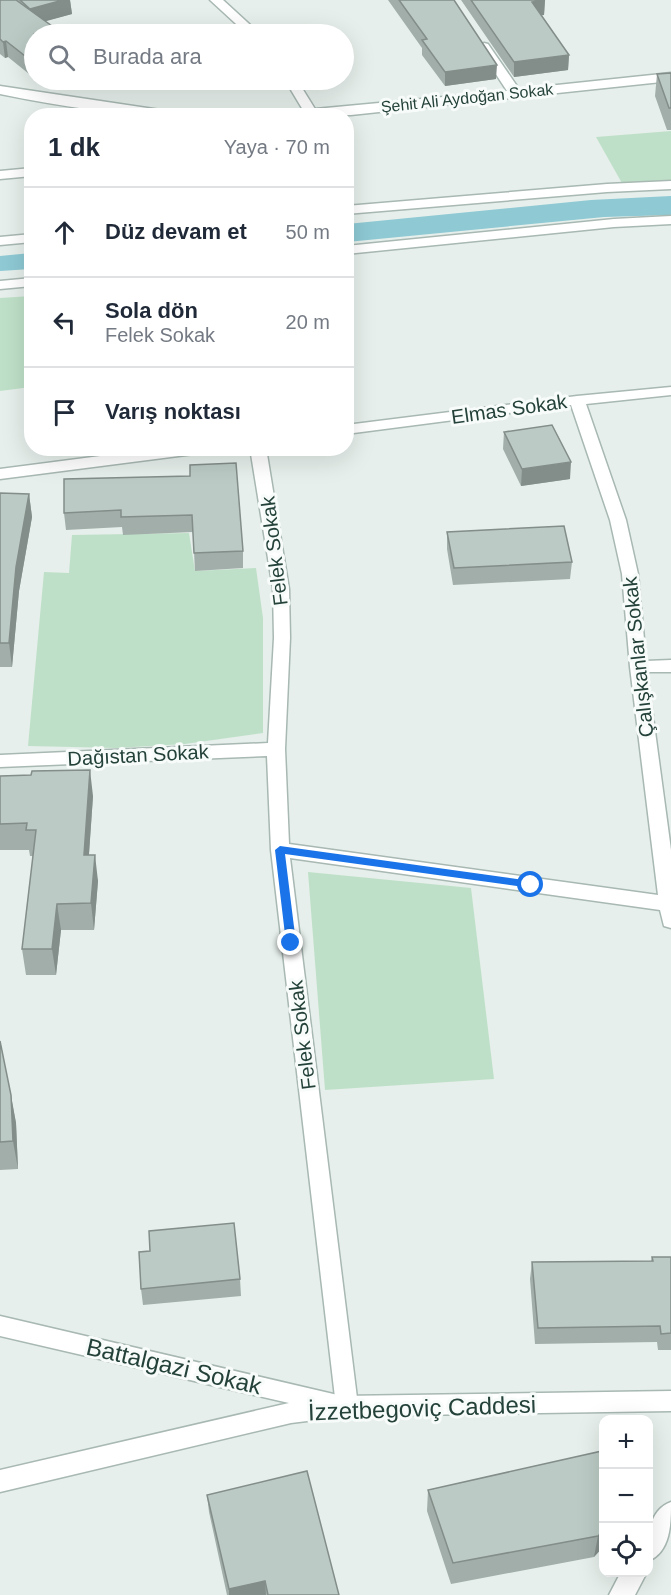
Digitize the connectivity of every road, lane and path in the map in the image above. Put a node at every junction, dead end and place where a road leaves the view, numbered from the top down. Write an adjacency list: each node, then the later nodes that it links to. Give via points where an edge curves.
1 (216, 0): 2 (street)
2 (243, 24)
3 (477, 37): 7 (street)
4 (671, 77): 7 (street, Şehit Ali Aydoğan Sokak)
5 (0, 90): 8 (street)
6 (297, 90): 9 (street)
7 (515, 93): 10 (street, Şehit Ali Aydoğan Sokak)
8 (116, 108)
9 (308, 108)
10 (354, 110)
11 (24, 173): 12 (street)
12 (0, 175)
13 (671, 185): 14 (street)
14 (354, 209)
15 (671, 220): 18 (street)
16 (24, 239): 17 (street)
17 (0, 241)
18 (354, 249)
19 (24, 283): 20 (street)
20 (0, 285)
21 (671, 391): 22 (street, Elmas Sokak)
22 (577, 400): 23 (street, Elmas Sokak); 28 (street, Çalışkanlar Sokak, via 618,520 630,574)
23 (354, 429)
24 (140, 456): 26 (street)
25 (260, 456): 29 (street, Felek Sokak, via 281,588)
26 (0, 474)
27 (671, 666): 28 (street)
28 (638, 667): 32 (street, Çalışkanlar Sokak)
29 (276, 749): 30 (street, Dağıstan Sokak); 31 (street, Felek Sokak)
30 (0, 761)
31 (280, 850): 32 (street); 35 (street, Felek Sokak)
32 (670, 910)
33 (0, 1326): 35 (street, Battalgazi Sokak)
34 (671, 1401): 35 (street, İzzetbegoviç Caddesi)
35 (347, 1406): 36 (street, İzzetbegoviç Caddesi, via 291,1413)
36 (0, 1481)
37 (671, 1513): 38 (street)
38 (653, 1542)
39 (632, 1577): 40 (street)
40 (621, 1595)

